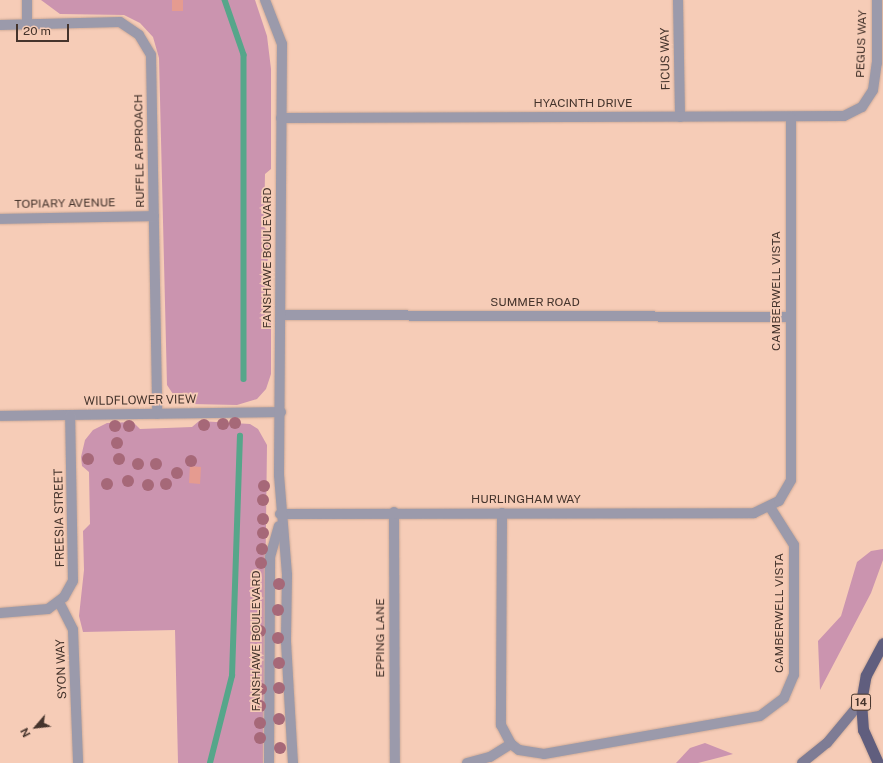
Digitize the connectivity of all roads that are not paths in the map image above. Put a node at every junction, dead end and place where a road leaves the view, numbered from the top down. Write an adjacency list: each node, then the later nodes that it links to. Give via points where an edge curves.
1 (27, 0): 5 (street)
2 (265, 0): 9 (street, FANSHAWE BOULEVARD, via 282,44)
3 (678, 0): 8 (street, FICUS WAY)
4 (877, 0): 7 (street, PEGUS WAY, via 877,63)
5 (27, 24): 6 (street, RUFFLE APPROACH); 11 (street, RUFFLE APPROACH, via 120,22 142,39 151,55)
6 (0, 25)
7 (873, 90): 10 (street, HYACINTH DRIVE, via 862,107 850,114)
8 (680, 117): 9 (street, HYACINTH DRIVE); 10 (street, HYACINTH DRIVE)
9 (281, 118): 13 (street, FANSHAWE BOULEVARD)
10 (791, 118): 14 (street, CAMBERWELL VISTA)
11 (154, 216): 12 (street, TOPIARY AVENUE); 16 (street, RUFFLE APPROACH)
12 (0, 219)
13 (281, 315): 14 (street, SUMMER ROAD); 15 (street, FANSHAWE BOULEVARD)
14 (789, 317): 19 (street, CAMBERWELL VISTA, via 791,480 784,495)
15 (281, 412): 16 (street, WILDFLOWER VIEW); 22 (street, FANSHAWE BOULEVARD)
16 (157, 414): 17 (street, WILDFLOWER VIEW)
17 (70, 415): 18 (street, WILDFLOWER VIEW); 23 (street, FREESIA STREET, via 74,572 69,590)
18 (0, 416)
19 (770, 507): 21 (street, HURLINGHAM WAY, via 754,513); 28 (street, CAMBERWELL VISTA, via 794,545 794,676 790,690 774,708 760,716 544,754 519,750)
20 (394, 512): 21 (street, HURLINGHAM WAY); 22 (street, HURLINGHAM WAY); 32 (street, EPPING LANE)
21 (502, 513): 28 (street, via 500,716)
22 (280, 517): 30 (street, FANSHAWE BOULEVARD, via 270,557); 31 (street, FANSHAWE BOULEVARD, via 287,575 286,642)
23 (59, 602): 24 (street, via 35,613); 29 (street, SYON WAY, via 73,630)
24 (0, 613)
25 (883, 637): 26 (highway, 14)
26 (880, 646): 27 (highway, 14, via 866,674)
27 (861, 702): 34 (main road, via 827,743); 35 (highway, 14, via 863,730)
28 (511, 744): 33 (street, via 490,757)
29 (78, 763)
30 (269, 763)
31 (293, 763)
32 (395, 763)
33 (467, 763)
34 (802, 763)
35 (878, 763)

